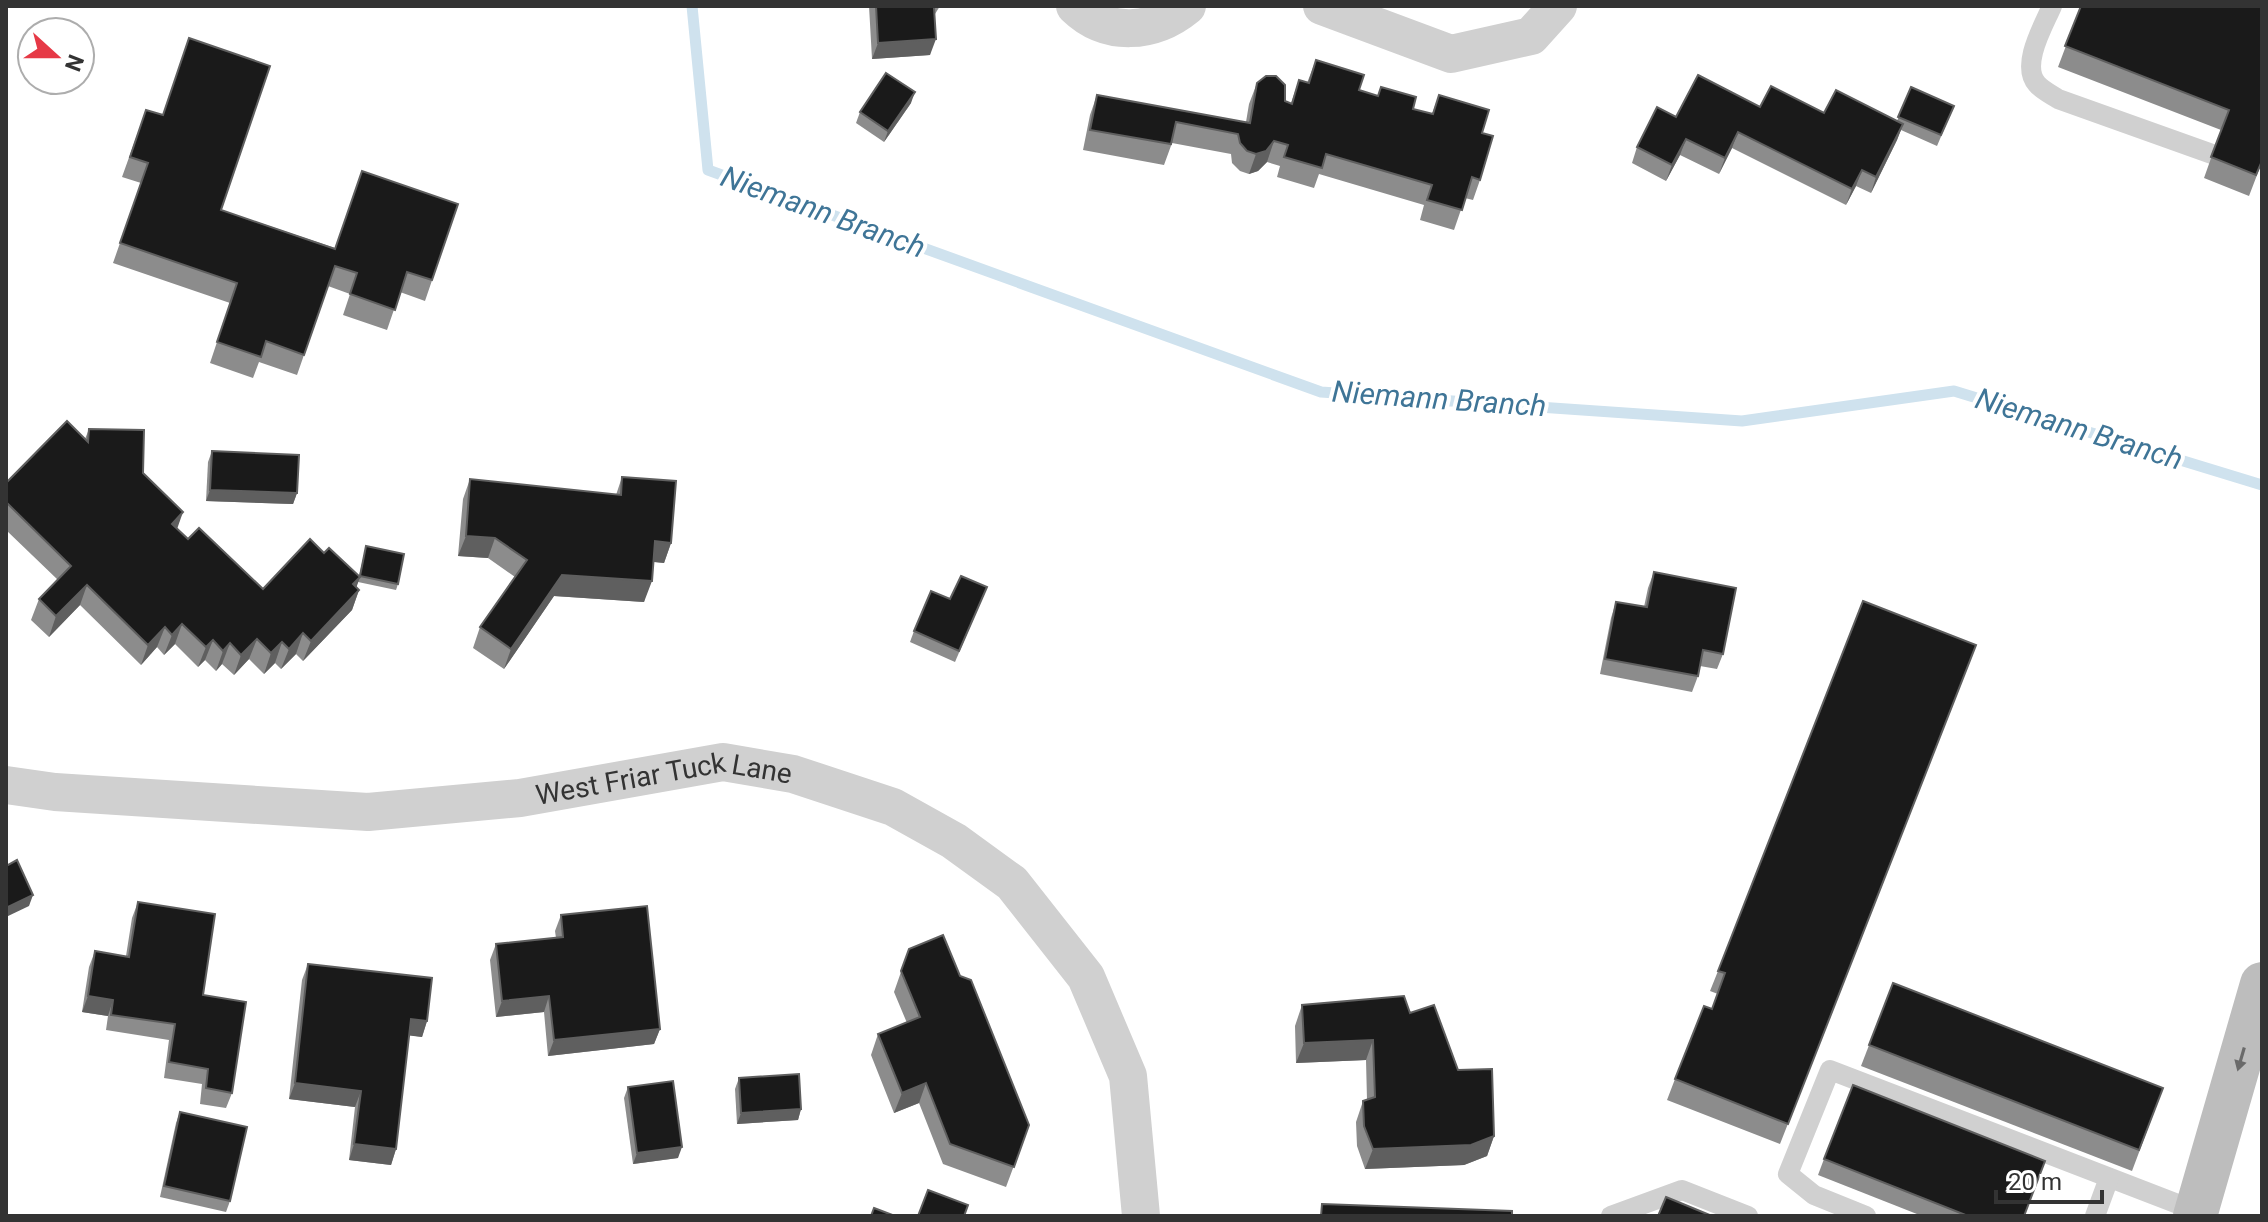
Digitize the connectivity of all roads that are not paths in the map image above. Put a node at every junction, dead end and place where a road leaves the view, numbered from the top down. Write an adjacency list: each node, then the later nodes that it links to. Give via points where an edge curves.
1 (1075, 6): 2 (street, via 1102,26 1136,30)
2 (1187, 6)
3 (1322, 6): 4 (street, via 1451,54 1531,36)
4 (1558, 6)
5 (2052, 6): 6 (lane, via 2035,47 2031,71 2037,84 2058,99)
6 (2212, 154)
7 (6, 785): 11 (street, West Friar Tuck Lane, via 368,812 520,798 723,762 793,774 893,807 954,841 1012,883 1086,977 1128,1076)
8 (2262, 984): 10 (main road, one-way to 10)
9 (2109, 1178): 10 (lane); 14 (lane, via 1830,1070 1788,1174 1814,1195); 15 (lane)
10 (2196, 1214)
11 (1141, 1216)
12 (1611, 1216): 13 (lane, via 1682,1190)
13 (1748, 1216)
14 (1866, 1216)
15 (2095, 1216)

